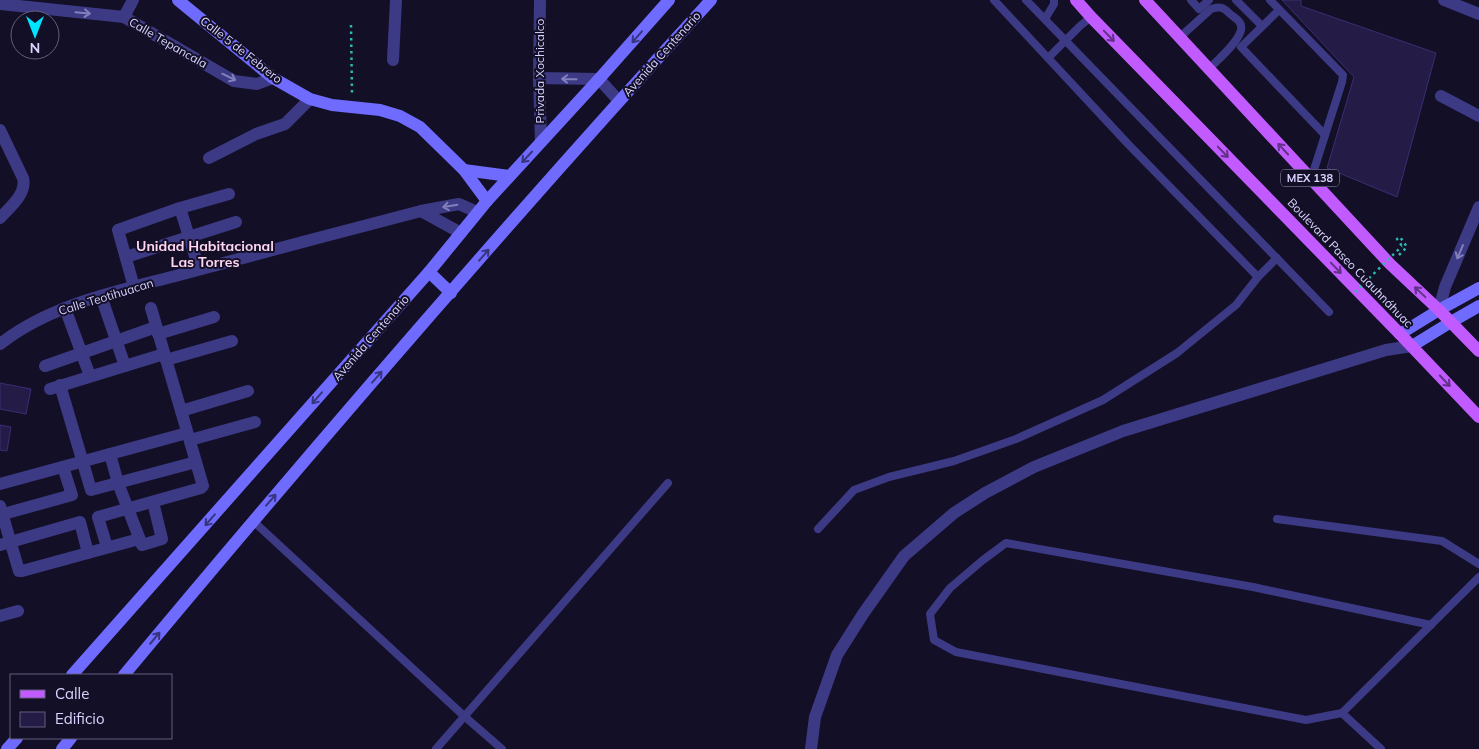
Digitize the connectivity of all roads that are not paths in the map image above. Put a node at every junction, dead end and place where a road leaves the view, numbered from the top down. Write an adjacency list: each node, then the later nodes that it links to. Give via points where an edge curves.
1 (133, 0): 20 (street)
2 (178, 0): 29 (street, Calle 5 de Febrero)
3 (396, 0): 27 (street)
4 (540, 0): 30 (street, Privada Xochicalco)
5 (669, 0): 31 (street, Avenida Centenario, one-way to 31)
6 (711, 0): 34 (street, Avenida Centenario)
7 (994, 0): 26 (lane)
8 (1026, 0): 22 (lane)
9 (1054, 0): 22 (lane)
10 (1191, 0): 11 (lane, via 1199,9)
11 (1210, 0)
12 (1236, 0): 23 (lane)
13 (1270, 0): 18 (lane)
14 (1444, 0): 19 (street)
15 (1149, 1): 24 (main road, MEX 138)
16 (1080, 2): 21 (main road, Boulevard Paseo Cuauhnáhuac / MEX 138)
17 (0, 4): 20 (street, Calle Tepancala, one-way to 20)
18 (1279, 10): 23 (lane); 37 (lane, via 1343,75)
19 (1479, 14)
20 (124, 17): 29 (street, Calle Tepancala, one-way to 29, via 234,81 257,84)
21 (1091, 17): 25 (lane); 70 (main road, Boulevard Paseo Cuauhnáhuac / MEX 138, one-way to 70)
22 (1045, 19): 25 (lane)
23 (1262, 26): 37 (lane, via 1241,48)
24 (1180, 37): 28 (main road, MEX 138); 28 (lane, via 1217,6 1224,8 1240,24 1240,37)
25 (1066, 40): 26 (lane); 54 (lane)
26 (1048, 58): 57 (lane)
27 (393, 60)
28 (1209, 69): 42 (main road, MEX 138, one-way to 28)
29 (273, 78): 33 (street, Calle 5 de Febrero)
30 (539, 78): 31 (street, one-way to 30); 38 (street, Privada Xochicalco)
31 (599, 79): 34 (street); 38 (street, Avenida Centenario)
32 (1441, 96): 35 (street)
33 (310, 99): 39 (street, via 285,124 256,134); 40 (street, Calle 5 de Febrero, via 400,116 420,127)
34 (619, 101): 60 (street, Avenida Centenario, one-way to 34)
35 (1479, 116)
36 (0, 130): 49 (street, via 24,184 20,196)
37 (1326, 135): 42 (lane)
38 (541, 142): 41 (street, Avenida Centenario, one-way to 41)
39 (209, 158)
40 (464, 170): 41 (street); 44 (street, Calle 5 de Febrero)
41 (509, 176): 44 (street, Avenida Centenario)
42 (1311, 179): 65 (main road, MEX 138, one-way to 42)
43 (229, 194): 46 (street)
44 (487, 201): 48 (street, Avenida Centenario)
45 (1479, 207): 65 (street, one-way to 65)
46 (180, 208): 52 (street); 53 (street, via 118,230)
47 (421, 211): 48 (street, Calle Teotihuacan, one-way to 47, via 459,204); 51 (street); 55 (street, Calle Teotihuacan)
48 (477, 212): 51 (street, Avenida Centenario)
49 (0, 218)
50 (236, 222): 52 (street)
51 (462, 233): 56 (street, Avenida Centenario)
52 (190, 238): 53 (street); 55 (street)
53 (126, 257): 58 (street)
54 (1277, 258): 57 (lane); 66 (lane)
55 (200, 269): 58 (street, Calle Teotihuacan)
56 (429, 272): 60 (street); 109 (street, Avenida Centenario, one-way to 109)
57 (1258, 277): 99 (lane, via 1236,305 1177,353 1103,400 1016,439 854,490)
58 (134, 287): 61 (street, Calle Teotihuacan)
59 (1479, 288): 65 (street)
60 (451, 293): 98 (street, Avenida Centenario, one-way to 60)
61 (101, 296): 63 (street, Calle Teotihuacan); 71 (street)
62 (1479, 306): 68 (street)
63 (65, 308): 73 (street, Calle Teotihuacan, via 17,331); 77 (street)
64 (151, 308): 69 (street)
65 (1438, 310): 68 (main road, MEX 138); 70 (street)
66 (1329, 312)
67 (214, 317): 69 (street)
68 (1451, 322): 74 (street); 76 (main road, MEX 138)
69 (157, 331): 71 (street); 78 (street)
70 (1400, 334): 74 (main road, Boulevard Paseo Cuauhnáhuac / MEX 138); 75 (street)
71 (117, 341): 77 (street); 80 (street)
72 (232, 342): 78 (street)
73 (0, 344)
74 (1412, 346): 75 (street); 84 (main road, Boulevard Paseo Cuauhnáhuac / MEX 138, one-way to 84)
75 (1386, 350): 119 (street, via 1123,431 1034,467 954,513 904,556 837,654 815,717)
76 (1479, 351)
77 (82, 353): 79 (street); 81 (street)
78 (165, 357): 80 (street); 83 (street)
79 (45, 366)
80 (125, 366): 81 (street)
81 (90, 376): 88 (street, via 55,387)
82 (248, 391): 83 (street)
83 (181, 411): 86 (street)
84 (1479, 417)
85 (255, 422): 86 (street)
86 (188, 436): 87 (street); 89 (street)
87 (110, 454): 88 (street); 91 (street)
88 (82, 462): 90 (street); 91 (street, via 91,490)
89 (196, 462): 91 (street); 94 (street, via 202,488)
90 (63, 467): 93 (street); 96 (street, via 72,495)
91 (118, 483): 95 (street)
92 (668, 483): 112 (lane)
93 (0, 484)
94 (153, 502): 95 (street); 100 (street, via 162,540 142,545)
95 (128, 509): 100 (street); 102 (street, via 98,517)
96 (1, 512): 101 (street)
97 (1276, 519): 104 (lane, via 1442,540)
98 (253, 521): 110 (street, Avenida Centenario, one-way to 98); 112 (lane)
99 (818, 529)
100 (139, 539): 102 (street)
101 (5, 544): 103 (street, via 20,571); 103 (street, via 80,522)
102 (107, 547): 103 (street)
103 (88, 553)
104 (1479, 564)
105 (1479, 577): 108 (lane)
106 (18, 611): 107 (street)
107 (0, 616)
108 (1431, 625): 111 (lane); 111 (lane, via 1253,587 1006,543 950,588 930,614 934,640 956,652 1306,720)
109 (73, 674)
110 (125, 674)
111 (1342, 713): 120 (lane)
112 (464, 716): 117 (lane); 118 (lane)
113 (16, 739): 115 (street)
114 (70, 739): 116 (street)
115 (7, 749)
116 (62, 749)
117 (436, 749)
118 (502, 749)
119 (812, 749)
120 (1381, 749)

